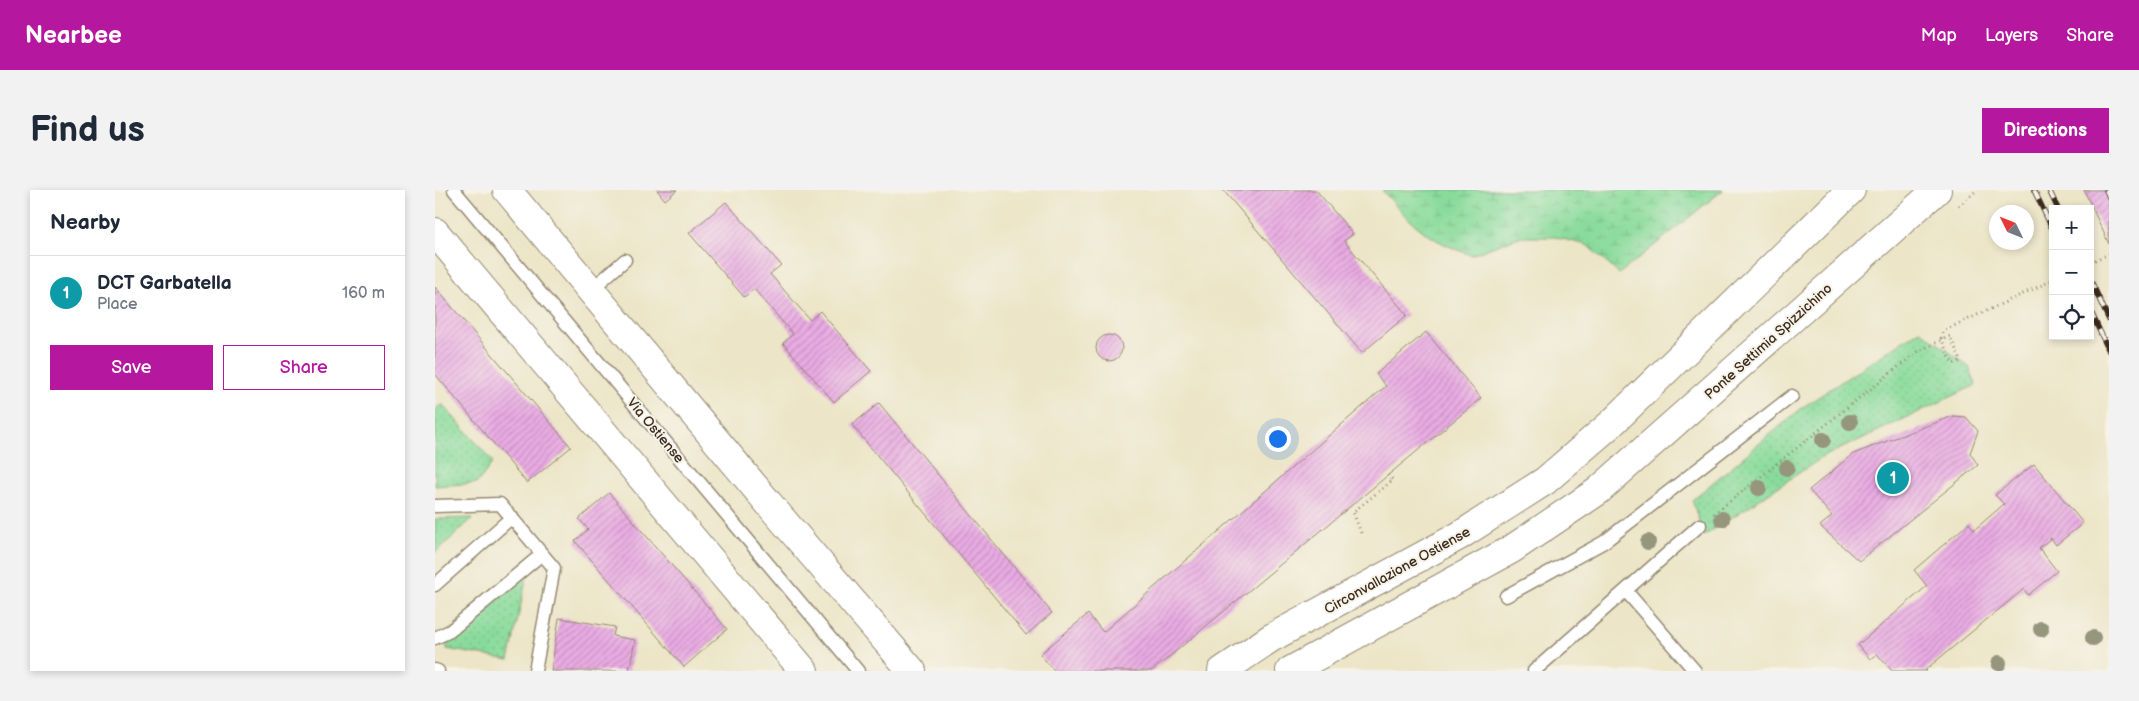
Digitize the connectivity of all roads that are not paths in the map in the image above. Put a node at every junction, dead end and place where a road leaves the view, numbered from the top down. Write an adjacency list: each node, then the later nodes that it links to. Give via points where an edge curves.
1 (454, 190): 19 (lane, Via Ostiense)
2 (507, 190): 7 (main road)
3 (1851, 190): 21 (main road, Circonvallazione Ostiense, via 1568,463 1504,510 1271,638)
4 (1937, 190): 22 (main road, Ponte Settimia Spizzichino, via 1598,491 1531,538)
5 (435, 232): 18 (main road)
6 (625, 260): 7 (lane)
7 (591, 290): 20 (main road)
8 (1792, 396): 15 (lane, via 1604,542)
9 (435, 506): 10 (lane, via 500,504)
10 (512, 518): 12 (lane); 13 (lane)
11 (1700, 525): 14 (lane)
12 (542, 554): 16 (lane, via 450,631); 17 (lane, via 554,568)
13 (435, 584)
14 (1626, 591): 23 (lane); 24 (lane)
15 (1507, 596)
16 (435, 638)
17 (535, 671)
18 (804, 671)
19 (858, 671)
20 (913, 671)
21 (1222, 671)
22 (1290, 671)
23 (1534, 671)
24 (1695, 671)

